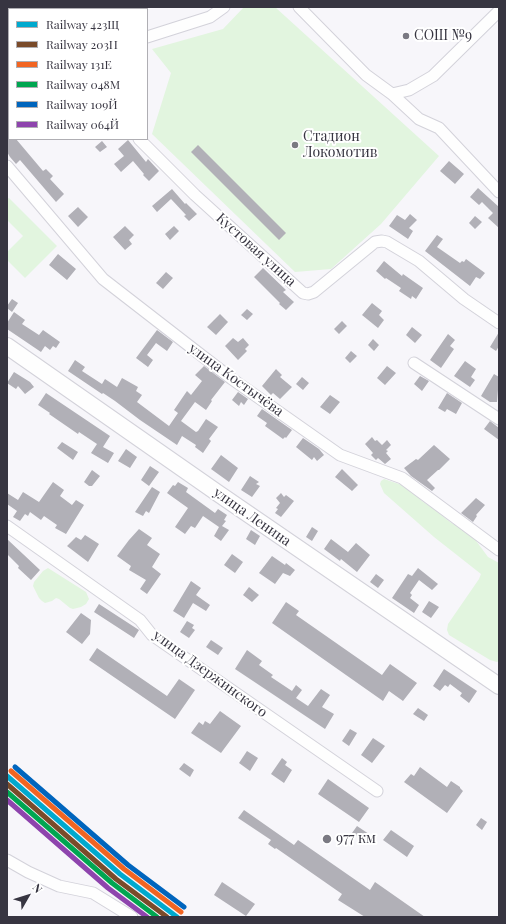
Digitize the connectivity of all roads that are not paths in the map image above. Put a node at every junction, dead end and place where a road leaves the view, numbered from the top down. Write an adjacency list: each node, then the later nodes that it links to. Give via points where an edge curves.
1 (224, 7): 4 (street, via 210,17)
2 (299, 7): 5 (street, via 366,75)
3 (499, 11): 5 (street, via 433,76 409,90)
4 (148, 37)
5 (392, 94): 8 (street, via 419,119 439,128)
6 (140, 140): 9 (street, Кустовая улица, via 195,195 303,292 314,292 375,242 382,241 419,261 464,299)
7 (7, 166): 14 (street, улица Костычёва, via 103,279 232,379 340,455 402,478)
8 (499, 192)
9 (499, 323)
10 (7, 346): 15 (main road, улица Ленина)
11 (414, 363): 12 (street)
12 (499, 418)
13 (7, 526): 16 (street, улица Дзержинского, via 140,620 152,634)
14 (499, 550)
15 (499, 686)
16 (377, 791)
17 (7, 860): 18 (street, via 60,886 93,893)
18 (132, 917)

